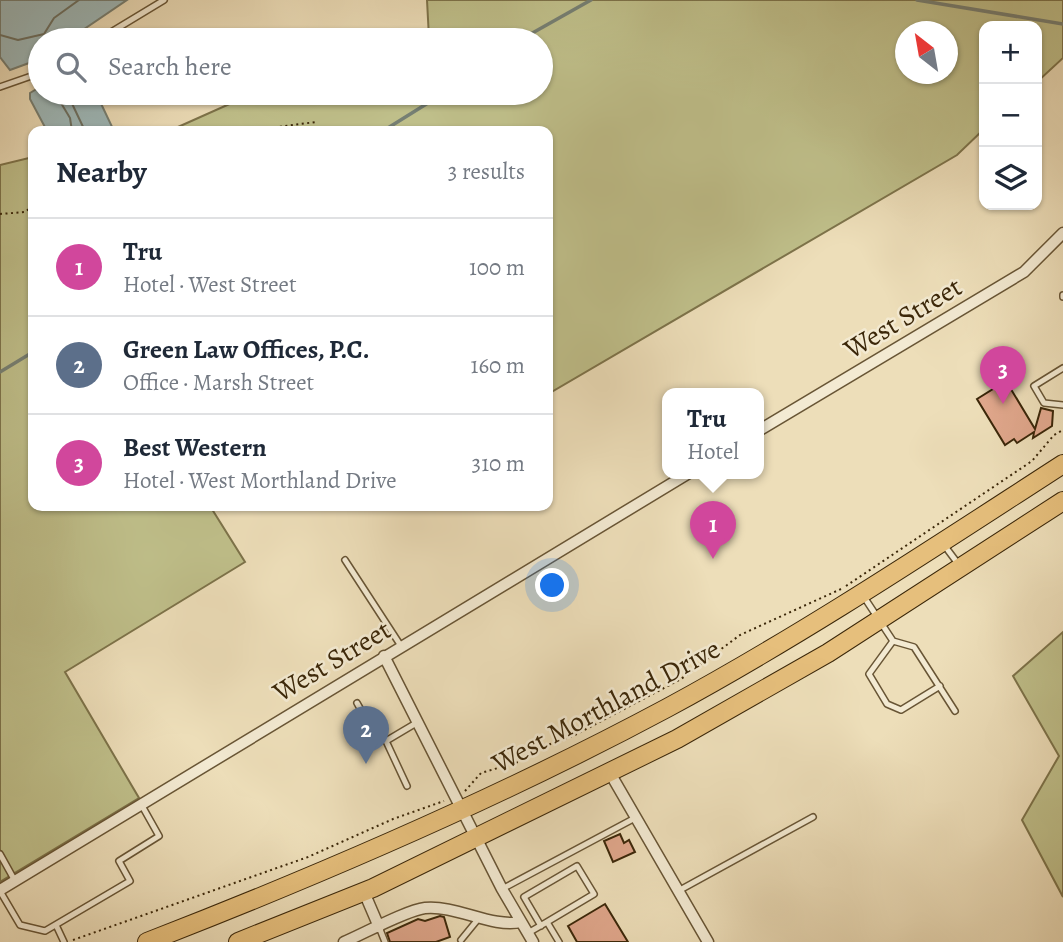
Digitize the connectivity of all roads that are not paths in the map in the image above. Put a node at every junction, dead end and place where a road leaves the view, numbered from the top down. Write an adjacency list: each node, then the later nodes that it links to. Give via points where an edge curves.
1 (164, 0): 2 (lane)
2 (118, 28)
3 (28, 77): 4 (lane)
4 (0, 87)
5 (1063, 233): 8 (street, West Street, via 1024,272)
6 (1063, 368): 7 (lane, via 1034,386 1045,403)
7 (1063, 405)
8 (764, 427)
9 (1063, 464): 12 (highway, West Morthland Drive)
10 (679, 479): 18 (street, West Street)
11 (1063, 501): 14 (highway, West Morthland Drive)
12 (942, 542): 14 (lane); 15 (highway, West Morthland Drive)
13 (345, 561): 18 (lane)
14 (960, 568): 16 (highway, West Morthland Drive)
15 (862, 594): 16 (lane); 27 (highway, West Morthland Drive, via 668,707)
16 (880, 620): 17 (lane); 25 (highway, West Morthland Drive, via 748,699)
17 (893, 641): 20 (lane, via 914,647); 20 (lane, via 869,674 887,705 901,710)
18 (401, 646): 19 (street, West Street)
19 (384, 656): 23 (street); 28 (street, West Street)
20 (940, 686): 22 (lane)
21 (357, 703): 24 (lane, via 370,726)
22 (955, 711)
23 (418, 722): 24 (lane); 27 (street)
24 (386, 741): 26 (lane)
25 (610, 773): 29 (street); 31 (highway, West Morthland Drive)
26 (407, 786)
27 (459, 803): 31 (street); 46 (highway, West Morthland Drive, via 378,849)
28 (141, 804): 33 (street, West Street); 41 (lane, via 159,836 119,861 130,881)
29 (636, 817): 34 (lane); 35 (street)
30 (813, 817): 35 (lane)
31 (476, 838): 34 (street); 37 (highway, West Morthland Drive)
32 (0, 855): 33 (lane)
33 (15, 881): 36 (street, West Street)
34 (502, 890): 39 (street)
35 (680, 890): 51 (street)
36 (0, 891): 41 (lane, via 20,925 45,931)
37 (364, 892): 42 (street); 47 (highway, West Morthland Drive)
38 (480, 916): 39 (street); 42 (street, via 424,908); 44 (lane)
39 (521, 922): 43 (street)
40 (544, 924): 40 (lane, via 594,894 577,866 524,897); 43 (lane); 50 (lane)
41 (56, 925): 45 (lane)
42 (379, 927): 48 (street); 49 (lane)
43 (531, 938)
44 (459, 941)
45 (66, 942)
46 (147, 942)
47 (238, 942)
48 (344, 942)
49 (385, 942)
50 (559, 942)
51 (708, 942)

